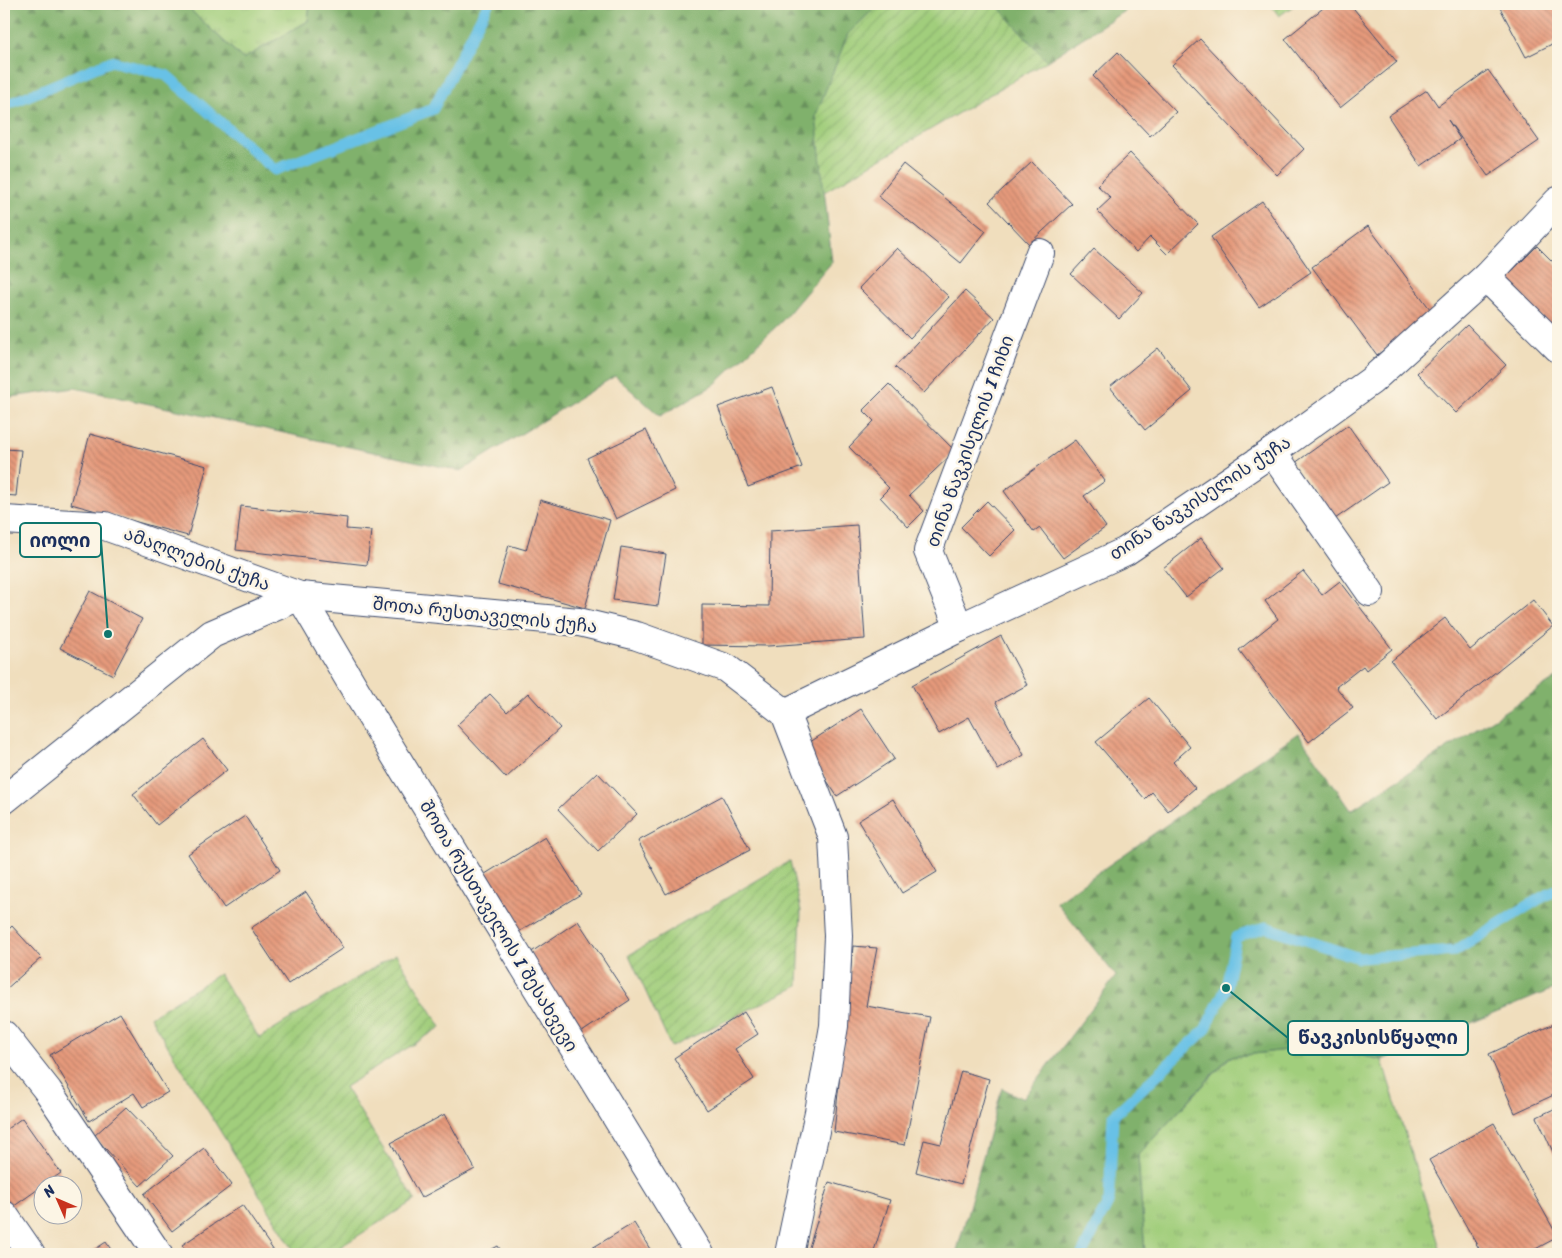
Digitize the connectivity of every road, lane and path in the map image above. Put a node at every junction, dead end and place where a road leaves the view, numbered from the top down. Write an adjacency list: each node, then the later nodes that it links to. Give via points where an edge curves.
1 (1558, 201): 3 (street, თინა წავკისელის ქუჩა)
2 (1040, 254): 9 (street, თინა წავკისელის I ჩიხი, via 928,551)
3 (1486, 277): 4 (street); 5 (street, თინა წავკისელის ქუჩა, via 1371,380)
4 (1558, 348)
5 (1272, 452): 7 (street); 9 (street, თინა წავკისელის ქუჩა, via 1126,551)
6 (4, 520): 8 (street, ამაღლების ქუჩა, via 106,526)
7 (1370, 592)
8 (300, 596): 10 (street, შოთა რუსთაველის ქუჩა, via 580,622 638,636 726,668); 11 (street, შოთა რუსთაველის ქუჩა, via 212,634); 16 (street, შოთა რუსთაველის I შესახვევი)
9 (959, 628): 10 (street, თინა წავკისელის ქუჩა)
10 (785, 713): 17 (street, via 833,837 838,936 834,1026)
11 (4, 800)
12 (4, 1035): 15 (street, via 48,1091)
13 (4, 1215): 14 (street)
14 (31, 1254)
15 (158, 1254)
16 (700, 1254)
17 (789, 1254)

